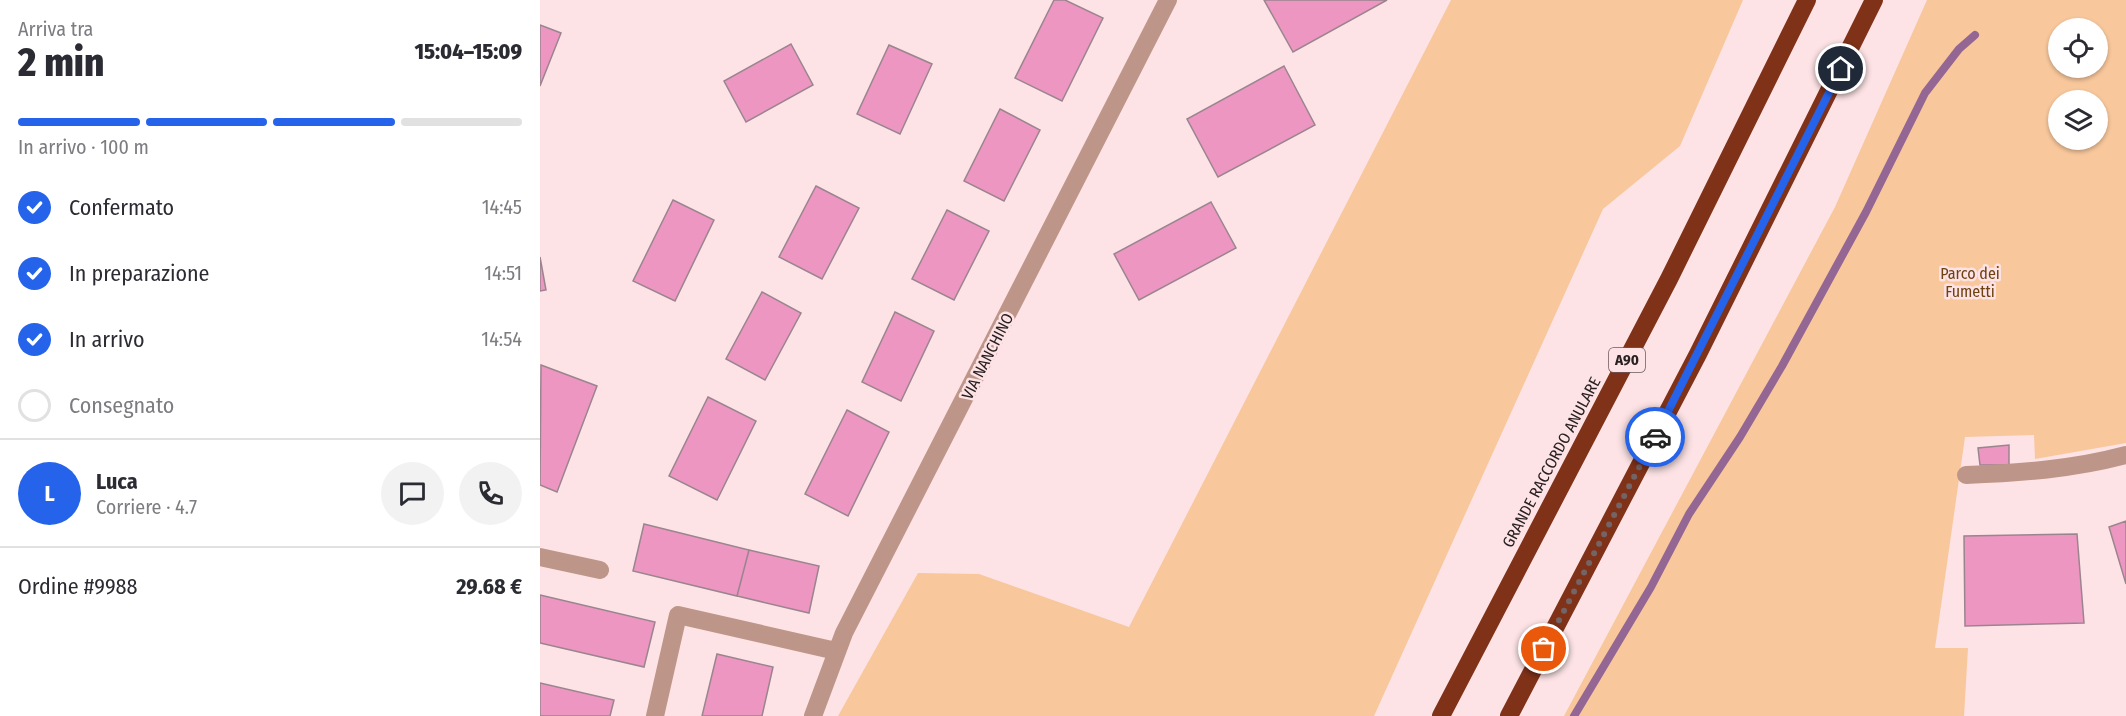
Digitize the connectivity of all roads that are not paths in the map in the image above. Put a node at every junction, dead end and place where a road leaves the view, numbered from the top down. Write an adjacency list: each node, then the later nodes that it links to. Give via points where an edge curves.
1 (1168, 0): 8 (street, VIA NANCHINO)
2 (1807, 0): 11 (highway, GRANDE RACCORDO ANULARE / A90, via 1669,279)
3 (1874, 0): 12 (highway, via 1719,314)
4 (2126, 455): 5 (street, via 2085,465)
5 (1966, 475)
6 (540, 557): 7 (street)
7 (600, 570)
8 (836, 651): 9 (street, via 678,615); 10 (street, VIA NANCHINO)
9 (655, 716)
10 (813, 716)
11 (1441, 716)
12 (1509, 716)

